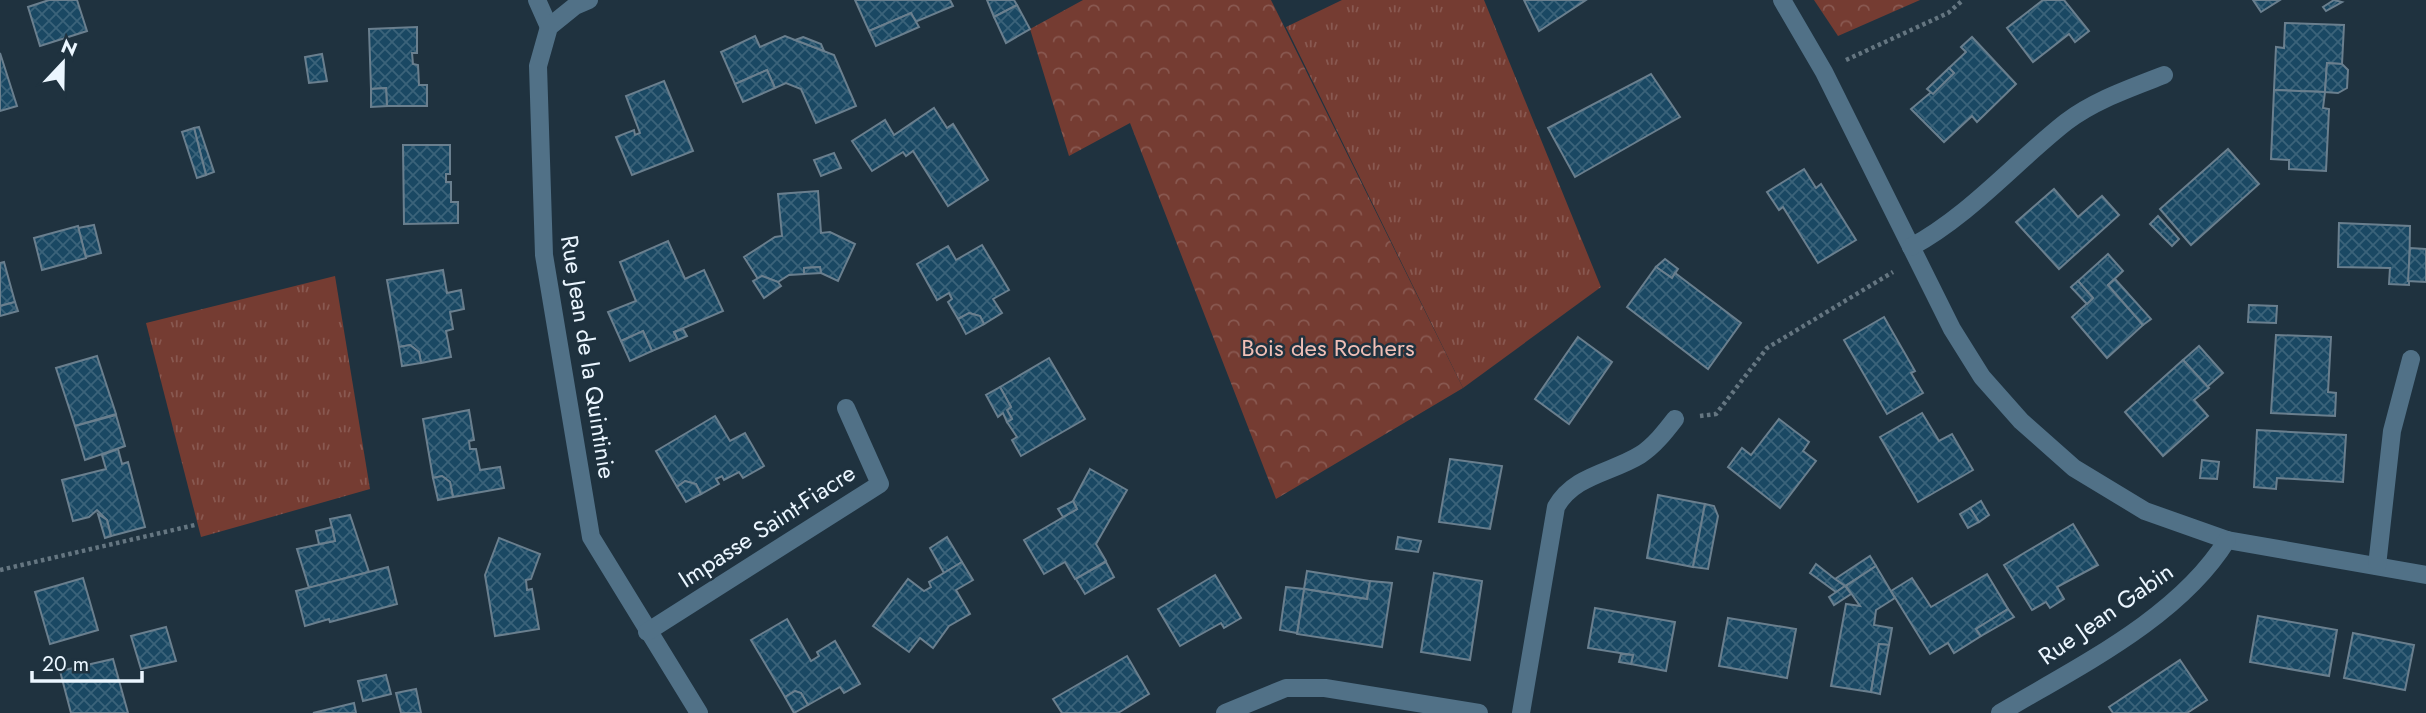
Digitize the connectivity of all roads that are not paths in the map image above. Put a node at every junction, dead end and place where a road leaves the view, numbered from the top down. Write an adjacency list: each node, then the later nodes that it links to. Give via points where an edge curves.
1 (537, 0): 4 (street)
2 (589, 0): 4 (street)
3 (1782, 0): 6 (street, via 1824,72)
4 (549, 27): 13 (street, Rue Jean de la Quintinie, via 538,66 544,255 592,537)
5 (2164, 75): 6 (street, via 2112,95 2068,120)
6 (1915, 254): 10 (street, via 1982,377 2021,421 2074,468 2145,510)
7 (2411, 359): 11 (street, via 2392,431)
8 (846, 408): 13 (street, Impasse Saint-Fiacre, via 880,484)
9 (1675, 419): 17 (street, via 1640,455 1577,484 1563,494 1556,507)
10 (2227, 540): 11 (street); 18 (street, Rue Jean Gabin, via 2189,590 2101,653)
11 (2377, 566): 12 (street)
12 (2426, 575)
13 (647, 632): 14 (street, Rue Jean de la Quintinie)
14 (699, 713)
15 (1225, 713): 16 (street, via 1286,688 1299,688 1395,697)
16 (1479, 713)
17 (1521, 713)
18 (2000, 713)

